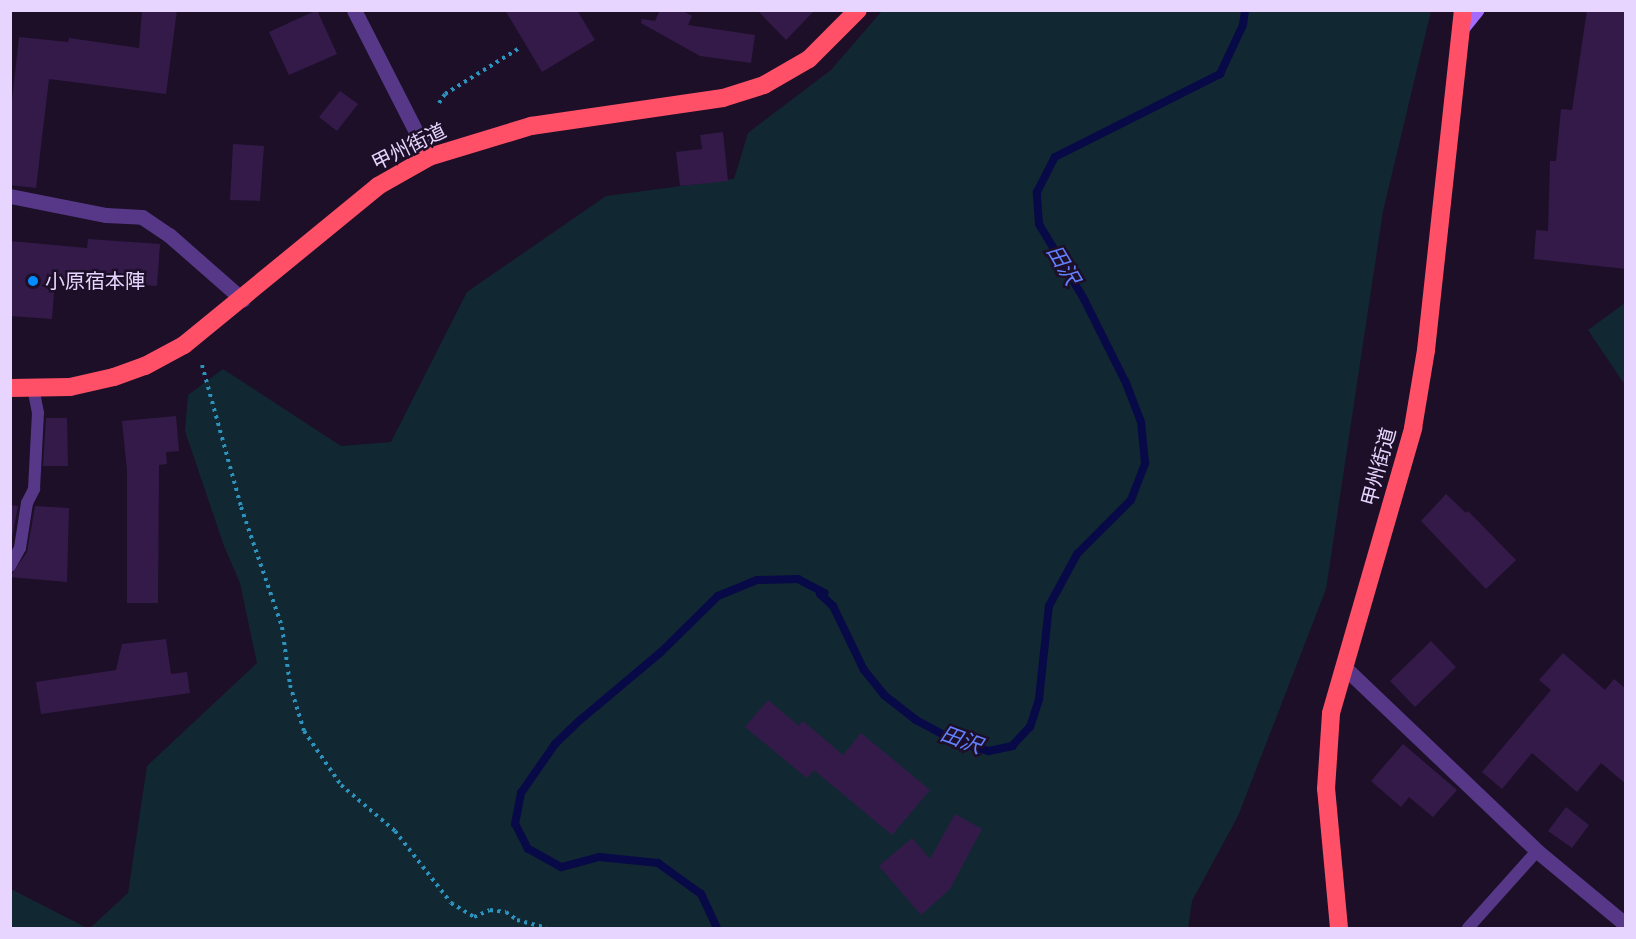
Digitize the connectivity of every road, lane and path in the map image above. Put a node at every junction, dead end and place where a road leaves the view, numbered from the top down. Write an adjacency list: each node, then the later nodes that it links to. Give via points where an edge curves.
1 (354, 10): 8 (street)
2 (858, 10): 8 (highway, 甲州街道, via 809,59 764,85 723,98 531,126)
3 (1462, 10): 5 (highway, 甲州街道)
4 (1476, 10): 5 (main road)
5 (1460, 30): 15 (highway, 甲州街道, via 1426,350 1413,428 1386,531)
6 (521, 47): 7 (path, via 445,94)
7 (439, 103)
8 (429, 157): 10 (highway, 甲州街道, via 378,186)
9 (10, 196): 10 (street, via 106,215 142,217)
10 (243, 300): 13 (highway, 甲州街道, via 184,345 145,366 70,387)
11 (202, 365): 18 (path, via 241,507 282,627 290,685 304,731 341,784 395,831 451,903 474,917 490,910 506,912 517,920)
12 (10, 388): 13 (highway, 甲州街道)
13 (33, 388): 14 (lane, via 38,413 34,489 27,503 20,548)
14 (10, 566)
15 (1343, 666): 16 (street); 19 (highway, 甲州街道, via 1331,713 1326,789)
16 (1537, 851): 17 (street); 20 (lane)
17 (1626, 925)
18 (546, 928)
19 (1339, 928)
20 (1468, 928)

